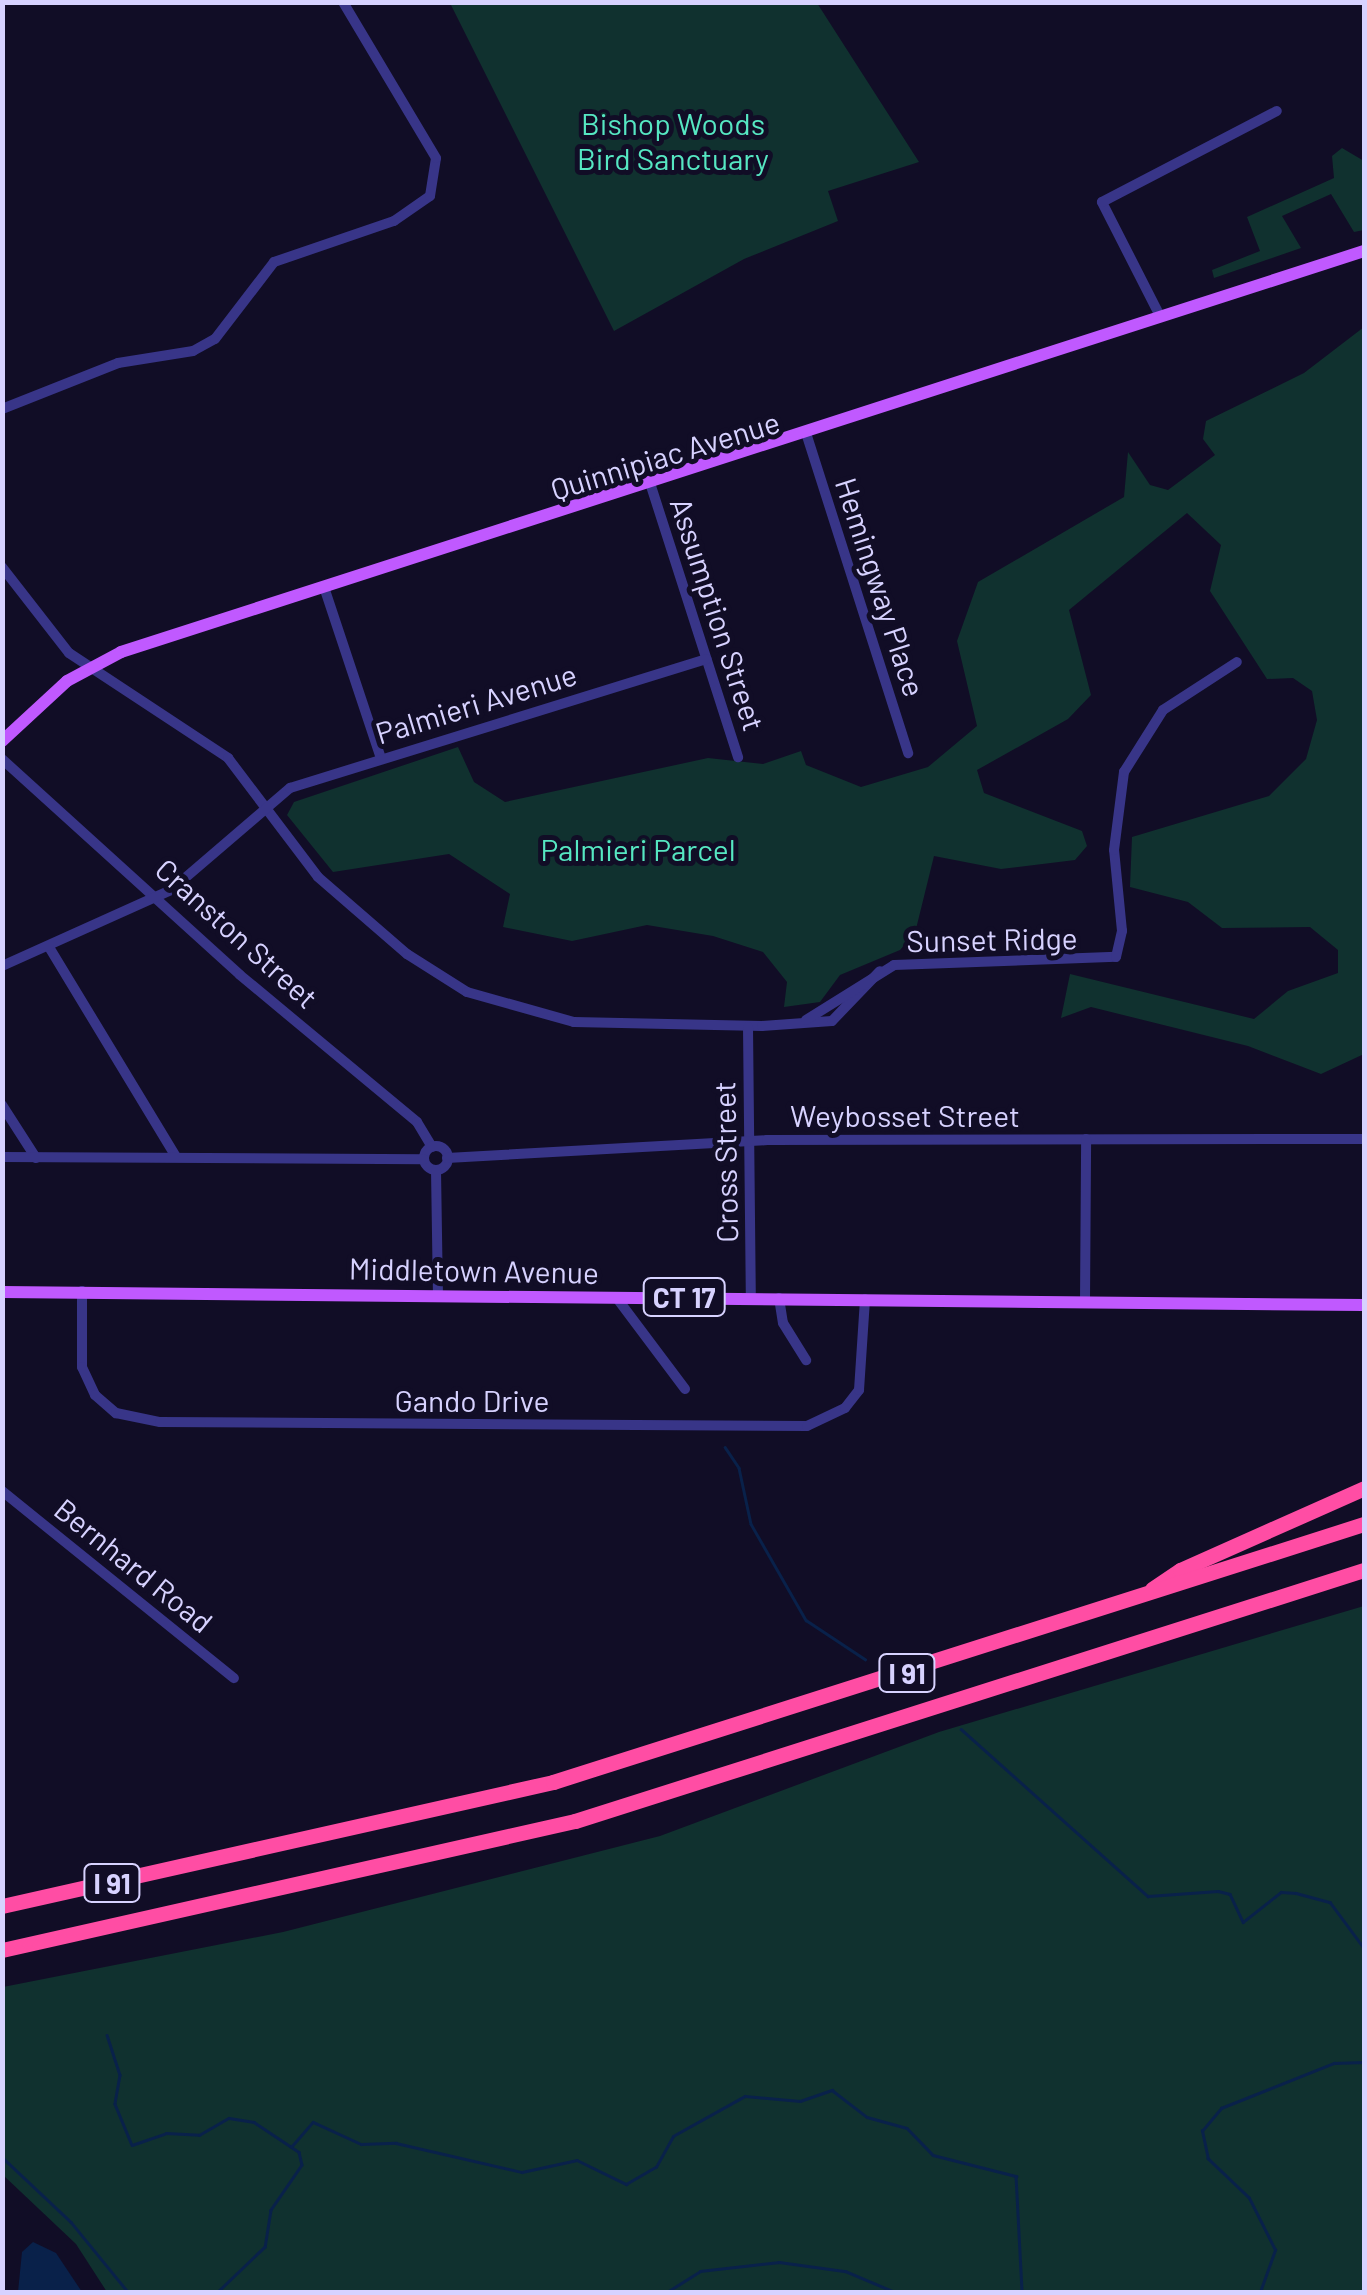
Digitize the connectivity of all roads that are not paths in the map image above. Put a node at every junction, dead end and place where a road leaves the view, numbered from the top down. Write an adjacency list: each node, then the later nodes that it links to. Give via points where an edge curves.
1 (344, 2): 5 (street, via 422,130 437,181 414,212 274,262 215,339 193,351 118,363)
2 (1277, 111): 4 (street, via 1102,202)
3 (1364, 251): 4 (main road, Quinnipiac Avenue)
4 (1160, 316): 6 (main road, Quinnipiac Avenue)
5 (2, 410)
6 (807, 436): 7 (main road, Quinnipiac Avenue); 14 (street, Hemingway Place)
7 (651, 486): 9 (main road, Quinnipiac Avenue); 10 (street, Assumption Street)
8 (2, 566): 12 (street, Sunset Ridge)
9 (324, 587): 12 (main road, Quinnipiac Avenue); 16 (street)
10 (706, 659): 15 (street, Assumption Street); 16 (street, Palmieri Avenue)
11 (1237, 662): 22 (street, Sunset Ridge, via 1164,710 1124,772 1115,834 1122,923 1116,958 908,963 880,971 836,1019)
12 (86, 667): 13 (main road, Quinnipiac Avenue); 18 (street, Sunset Ridge, via 228,758)
13 (2, 742)
14 (908, 753)
15 (738, 757)
16 (381, 758): 18 (street, Palmieri Avenue, via 290,788)
17 (2, 759): 19 (street, Cranston Street)
18 (265, 806): 19 (street, Palmieri Avenue); 22 (street, Sunset Ridge, via 292,850 332,890 407,954 468,992 574,1022)
19 (160, 896): 20 (street, Palmieri Avenue); 27 (street, Cranston Street, via 240,975 417,1122)
20 (48, 947): 21 (street, Palmieri Avenue); 30 (street)
21 (2, 966)
22 (748, 1027): 26 (street, Cross Street)
23 (2, 1105): 29 (street)
24 (1086, 1139): 25 (street, Weybosset Street); 26 (street, Weybosset Street); 41 (street)
25 (1364, 1139)
26 (750, 1145): 31 (street, Weybosset Street); 38 (street, Cross Street)
27 (432, 1148): 31 (street, Cranston Street); 32 (street)
28 (2, 1157): 29 (street)
29 (36, 1158): 30 (street)
30 (176, 1158): 32 (street)
31 (447, 1158): 33 (street)
32 (424, 1159): 33 (street)
33 (436, 1170): 36 (street)
34 (82, 1291): 35 (main road, Middletown Avenue / CT 17); 36 (main road, Middletown Avenue / CT 17); 40 (street, Gando Drive, via 82,1367 95,1395 130,1419 160,1422 808,1426 845,1408 858,1390)
35 (2, 1292)
36 (438, 1295): 37 (main road, Middletown Avenue / CT 17)
37 (616, 1296): 38 (main road, Middletown Avenue / CT 17); 44 (street)
38 (751, 1298): 39 (main road, Middletown Avenue / CT 17)
39 (779, 1298): 40 (main road, Middletown Avenue / CT 17); 43 (street, via 783,1322)
40 (865, 1299): 41 (main road, Middletown Avenue / CT 17)
41 (1085, 1302): 42 (main road, Middletown Avenue / CT 17)
42 (1364, 1305)
43 (806, 1360)
44 (686, 1389)
45 (1364, 1488): 49 (highway, via 1180,1570)
46 (2, 1491): 50 (street, Bernhard Road)
47 (1364, 1524): 49 (highway, I 91)
48 (1364, 1570): 52 (highway, I 91, via 612,1811 341,1880)
49 (1146, 1595): 51 (highway, I 91, via 535,1787)
50 (234, 1678)
51 (2, 1906)
52 (2, 1950)

